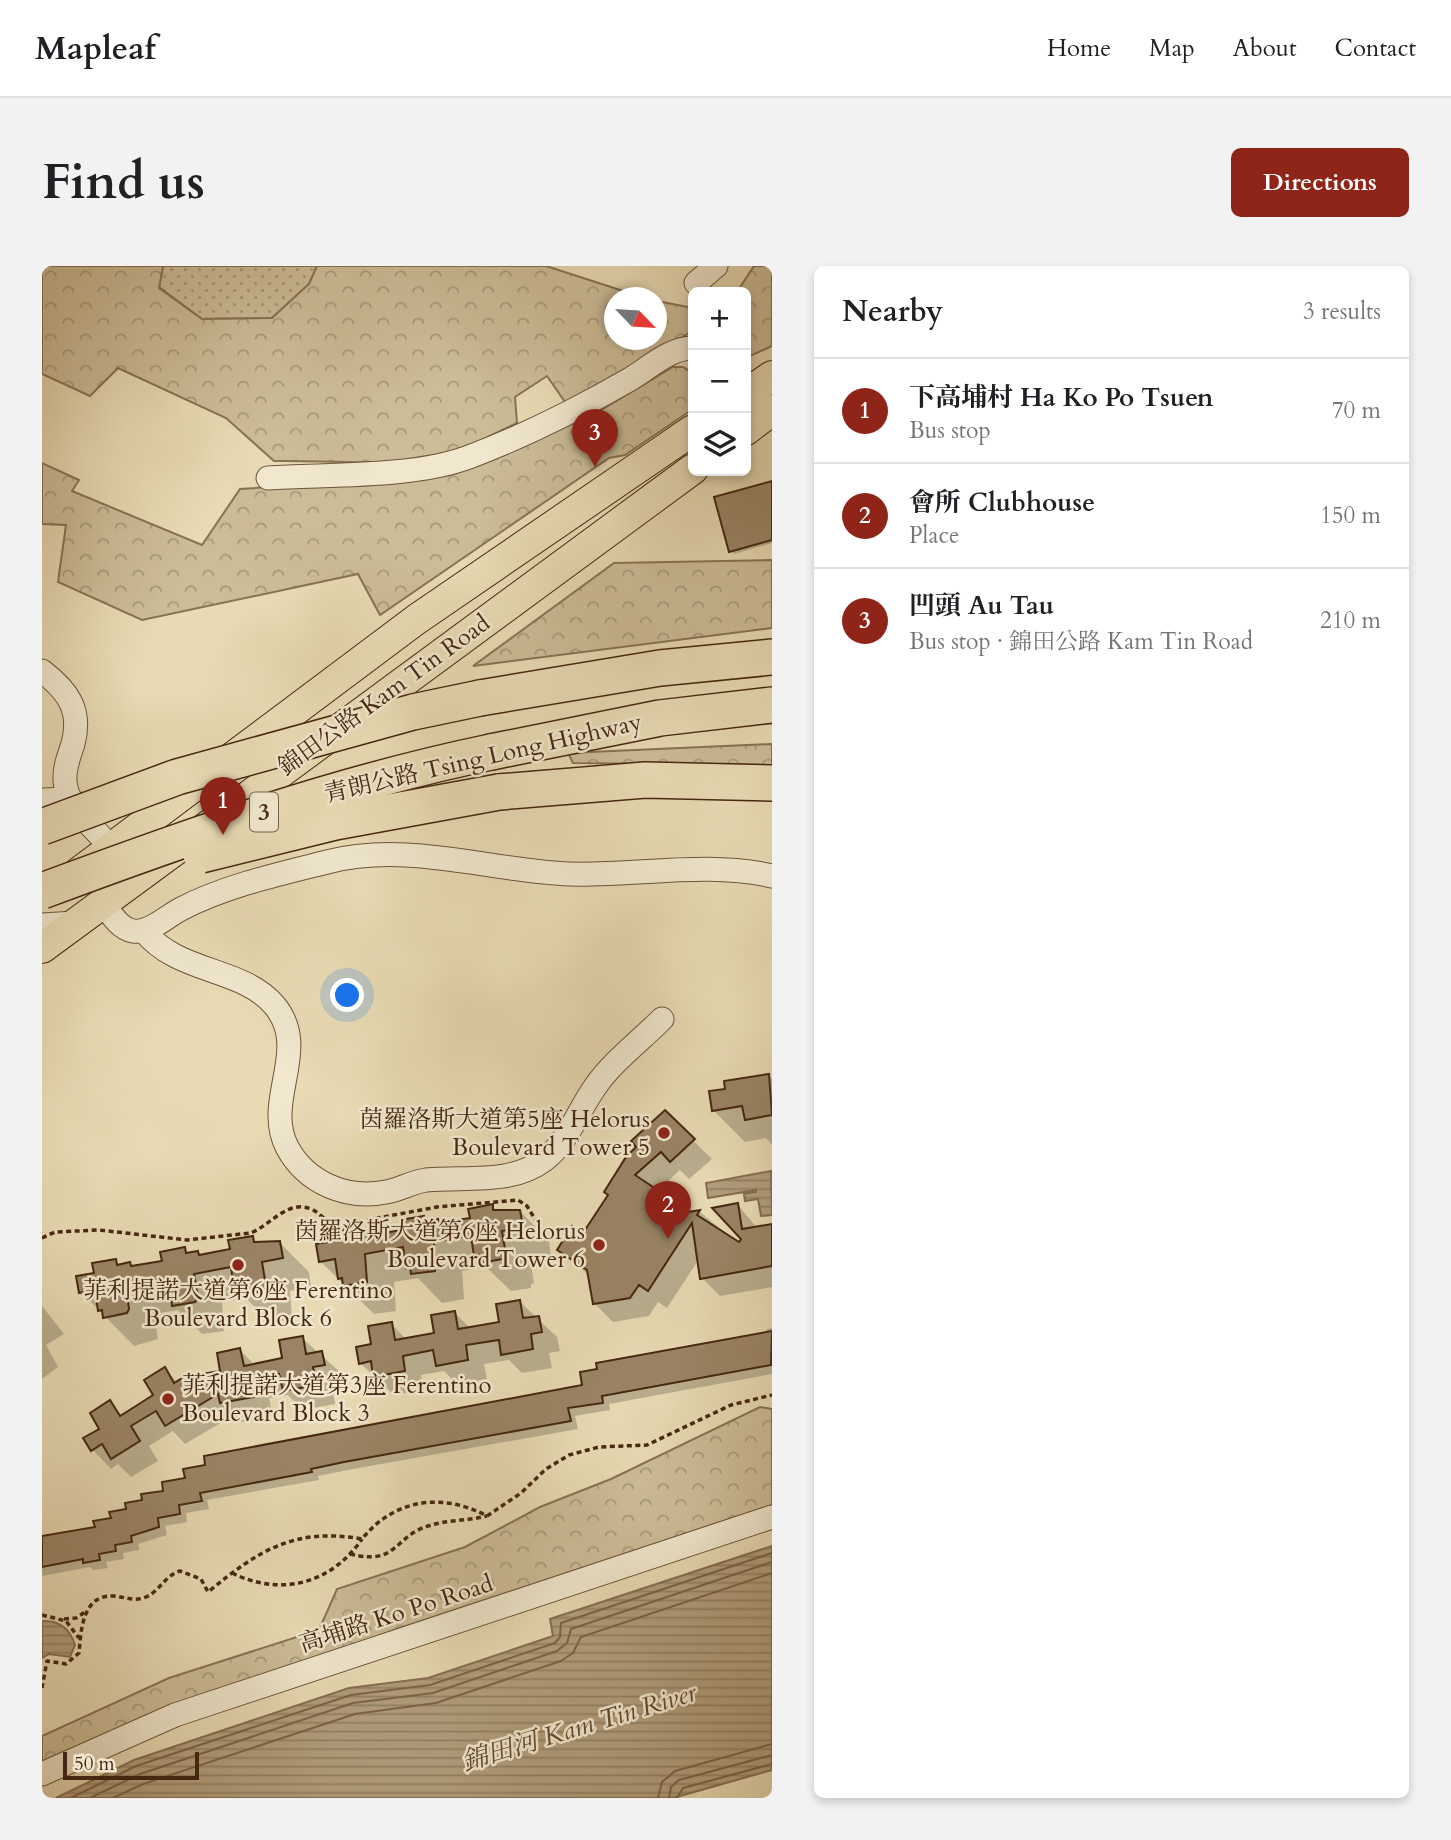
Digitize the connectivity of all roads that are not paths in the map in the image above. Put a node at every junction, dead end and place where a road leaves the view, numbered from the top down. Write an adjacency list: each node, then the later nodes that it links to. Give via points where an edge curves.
1 (716, 266): 2 (street)
2 (696, 283)
3 (688, 349): 10 (street, via 454,462)
4 (772, 376): 5 (main road)
5 (751, 391)
6 (772, 410): 7 (main road)
7 (751, 426)
8 (688, 433): 18 (main road, 錦田公路 Kam Tin Road, via 417,620)
9 (688, 472): 22 (main road, 錦田公路 Kam Tin Road)
10 (268, 478)
11 (772, 657): 17 (highway, 青朗公路 Tsing Long Highway / 3, bridge, via 660,668 413,712 177,777)
12 (42, 671): 15 (street, via 67,693 75,708 77,722 65,782)
13 (772, 705): 20 (highway, 青朗公路 Tsing Long Highway / 3, bridge, via 660,718 328,791)
14 (772, 783): 21 (highway, bridge, via 645,780 499,792 335,822)
15 (70, 799): 16 (street); 18 (street)
16 (42, 800)
17 (42, 827)
18 (110, 847): 21 (main road, 錦田公路 Kam Tin Road)
19 (772, 876): 25 (street, via 714,870 570,874 498,868 439,856 331,861 183,908)
20 (42, 891)
21 (42, 900)
22 (103, 903): 23 (main road, 錦田公路 Kam Tin Road); 25 (street, via 124,928)
23 (75, 923): 24 (street); 26 (main road, 錦田公路 Kam Tin Road)
24 (42, 925)
25 (144, 931): 27 (street, via 167,954 256,990 274,1004 286,1024 291,1048 279,1106 287,1146 303,1170 343,1192 374,1195 424,1180 512,1175 537,1166 563,1140 596,1085)
26 (42, 948)
27 (662, 1019)
28 (772, 1517): 29 (street, 高埔路 Ko Po Road, via 176,1716)
29 (42, 1774)

